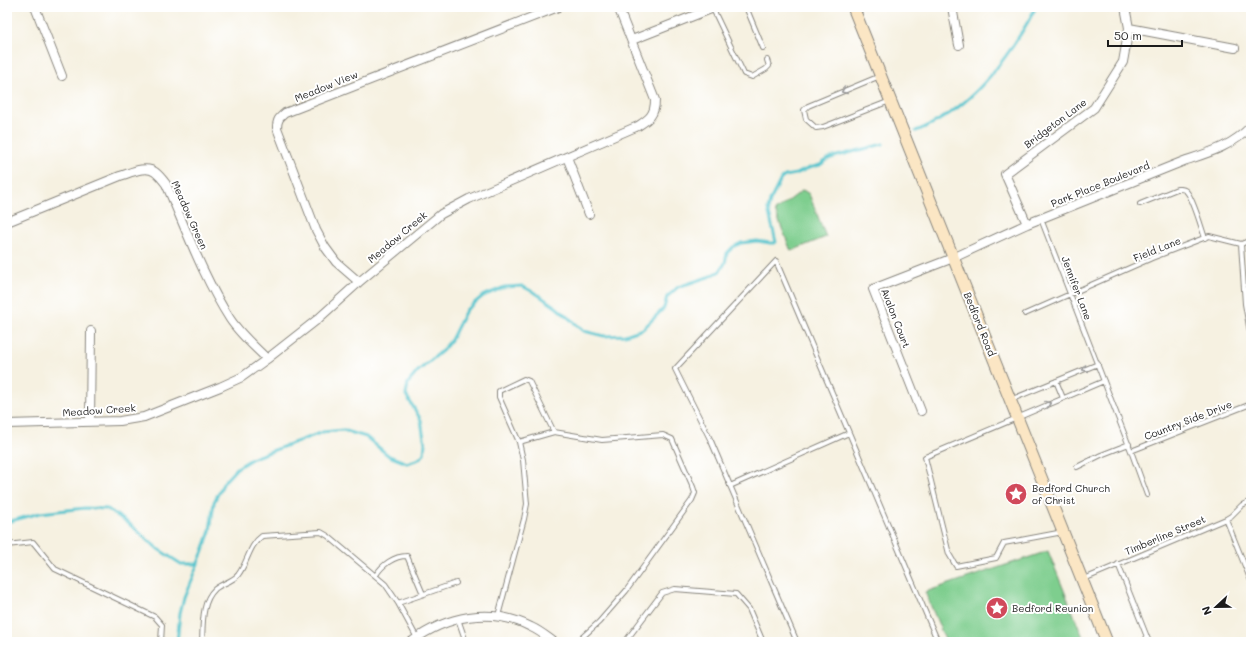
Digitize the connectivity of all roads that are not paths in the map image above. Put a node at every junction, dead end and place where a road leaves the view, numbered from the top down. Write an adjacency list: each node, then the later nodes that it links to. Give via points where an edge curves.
1 (35, 7): 15 (street)
2 (558, 7): 29 (street, Meadow View, via 292,110 279,118 277,128 316,230 336,262)
3 (618, 7): 10 (street)
4 (714, 7): 10 (street); 14 (lane, via 744,74 752,77 766,69 769,66)
5 (746, 7): 12 (lane)
6 (853, 7): 16 (main road, Bedford Road)
7 (952, 7): 11 (street)
8 (1125, 7): 9 (street, Bridgeton Lane)
9 (1129, 28): 13 (street); 24 (street, Bridgeton Lane, via 1123,62 1094,108 1005,174)
10 (632, 40): 19 (street, Meadow Creek, via 655,100 650,118 638,126)
11 (959, 45)
12 (763, 48)
13 (1235, 48)
14 (767, 60)
15 (62, 76)
16 (880, 76): 17 (main road, Bedford Road); 17 (lane, one-way to 17, via 808,106 804,110 806,119 816,128 823,128)
17 (890, 101): 28 (main road, Bedford Road)
18 (1251, 126): 22 (street, Park Place Boulevard, via 1229,144 1209,153)
19 (567, 157): 21 (street); 29 (street, Meadow Creek, via 468,199 440,214)
20 (1140, 204): 25 (lane, via 1183,189 1190,198)
21 (589, 214)
22 (1041, 219): 24 (street, Park Place Boulevard); 30 (lane, Jennifer Lane)
23 (7, 222): 34 (street, Meadow Green, via 120,176 151,169 166,184 211,287 231,320)
24 (1027, 224): 28 (street, Park Place Boulevard)
25 (1205, 238): 27 (lane, Field Lane, via 1209,236); 30 (lane, Field Lane, via 1152,258)
26 (1251, 240): 27 (lane)
27 (1241, 244): 33 (lane, via 1245,304)
28 (953, 258): 39 (main road, Bedford Road); 41 (street, Avalon Court, via 873,289)
29 (359, 282): 34 (street, Meadow Creek, via 318,319)
30 (1071, 295): 31 (lane, Field Lane); 35 (lane, Jennifer Lane)
31 (1025, 314)
32 (91, 331): 43 (street)
33 (1251, 338)
34 (267, 359): 43 (street, Meadow Creek, via 242,377 144,417)
35 (1098, 364): 36 (lane, one-way to 36); 37 (lane, Jennifer Lane)
36 (1056, 381): 38 (lane); 39 (lane)
37 (1104, 381): 38 (lane); 48 (lane, Jennifer Lane)
38 (1063, 398): 42 (lane, one-way to 38)
39 (1010, 400): 42 (main road, Bedford Road)
40 (1251, 404): 49 (lane, Country Side Drive)
41 (921, 411)
42 (1017, 417): 55 (main road, Bedford Road); 55 (lane, via 924,457 949,554 956,566 996,558 1004,543)
43 (90, 422): 44 (street, Meadow Creek)
44 (7, 424)
45 (554, 432): 47 (lane); 47 (lane, via 529,381 524,378 499,391 499,397); 71 (lane, via 602,440 663,435 672,439 695,493 626,591 600,622)
46 (849, 432): 51 (lane); 51 (lane, via 776,261 675,368); 75 (lane)
47 (519, 442): 64 (lane, via 527,504)
48 (1129, 444): 49 (lane, Jennifer Lane); 50 (lane)
49 (1131, 451): 52 (lane, Jennifer Lane)
50 (1077, 467)
51 (730, 486): 74 (lane)
52 (1147, 495)
53 (1251, 501): 54 (lane, Timberline Street, via 1242,505)
54 (1226, 519): 57 (lane, Timberline Street); 60 (lane)
55 (1063, 532): 59 (main road, Bedford Road)
56 (7, 545): 67 (lane, via 32,542 55,569 155,617 162,625)
57 (1118, 564): 59 (lane, Timberline Street); 77 (lane)
58 (376, 575): 62 (lane, via 385,564 407,556); 63 (lane, via 386,584); 68 (lane, via 321,532 262,536 255,541 238,575 215,589 210,597 204,612)
59 (1082, 579): 76 (main road, Bedford Road)
60 (1251, 580)
61 (456, 583): 62 (lane)
62 (423, 594): 63 (lane)
63 (398, 603): 66 (lane)
64 (498, 616): 65 (street); 70 (street, via 531,627)
65 (458, 619): 66 (street, via 445,622); 69 (lane)
66 (414, 640)
67 (161, 642)
68 (202, 642)
69 (466, 642)
70 (554, 642)
71 (577, 642)
72 (625, 642): 73 (lane, via 662,594 675,589 736,594 749,608)
73 (764, 642)
74 (797, 642)
75 (938, 642)
76 (1107, 642)
77 (1149, 642)

